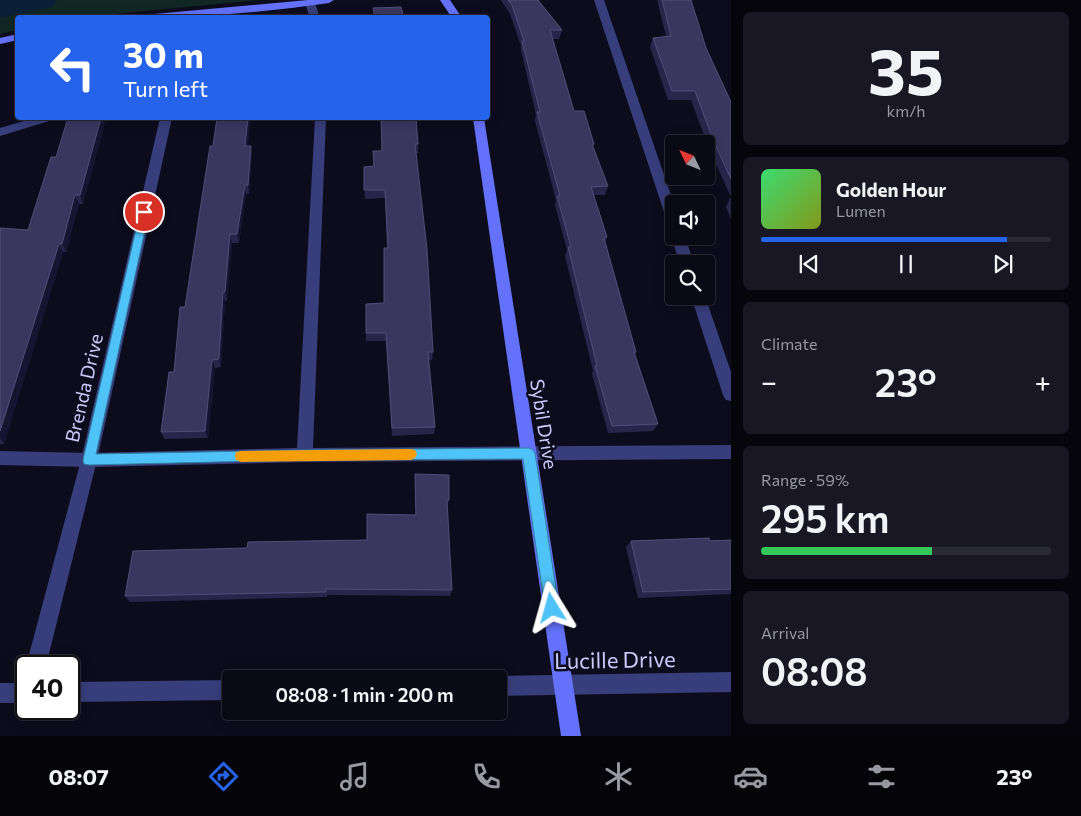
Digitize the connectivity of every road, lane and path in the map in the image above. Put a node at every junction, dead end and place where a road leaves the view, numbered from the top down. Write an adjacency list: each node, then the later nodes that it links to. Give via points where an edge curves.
1 (329, 0): 4 (street)
2 (445, 0): 7 (street)
3 (599, 0): 15 (street)
4 (310, 3): 5 (street); 6 (street)
5 (195, 15)
6 (314, 15)
7 (456, 15)
8 (15, 38): 9 (street)
9 (0, 41)
10 (39, 120): 14 (street)
11 (166, 120): 22 (street, Brenda Drive)
12 (320, 120): 20 (street)
13 (478, 120): 19 (street, Sybil Drive)
14 (0, 132)
15 (665, 197)
16 (701, 305): 17 (street)
17 (731, 395)
18 (731, 452): 19 (street)
19 (529, 453): 20 (street); 25 (street, Sybil Drive)
20 (304, 455): 22 (street)
21 (0, 458): 22 (street)
22 (89, 460): 23 (street, Brenda Drive)
23 (39, 655)
24 (731, 682): 25 (street, Lucille Drive)
25 (563, 685): 26 (street, Lucille Drive); 31 (street, Sybil Drive)
26 (507, 686)
27 (222, 690): 28 (street)
28 (80, 692)
29 (0, 693): 30 (street)
30 (15, 693)
31 (571, 736)

